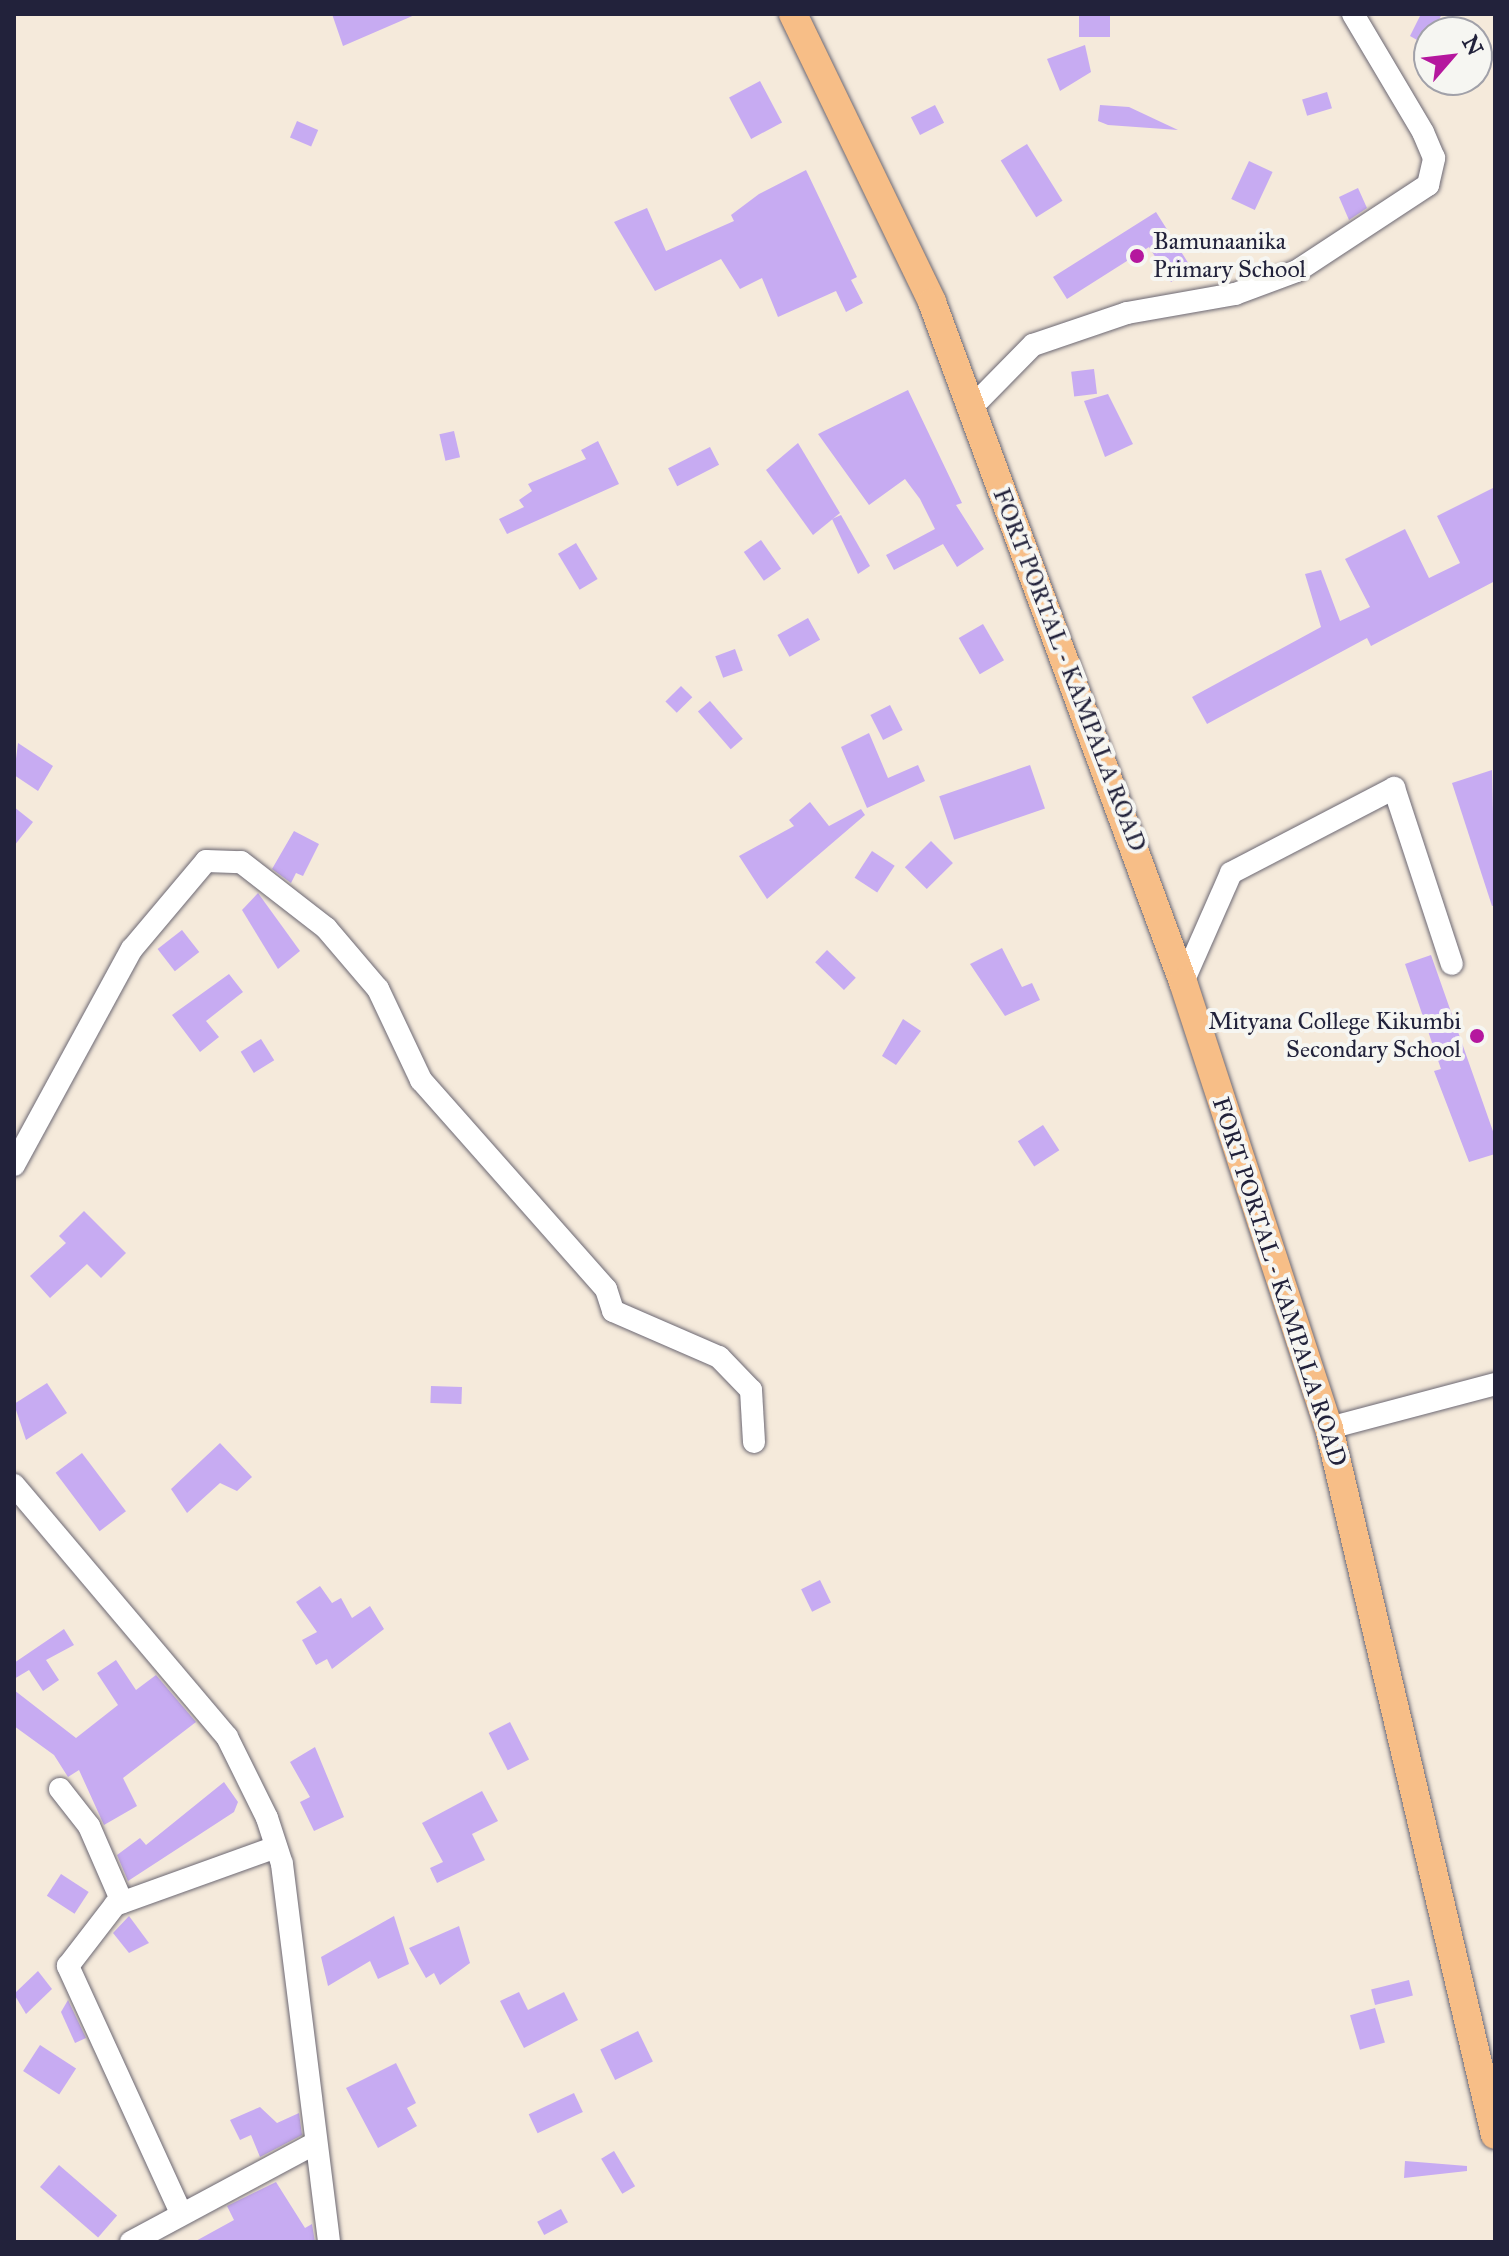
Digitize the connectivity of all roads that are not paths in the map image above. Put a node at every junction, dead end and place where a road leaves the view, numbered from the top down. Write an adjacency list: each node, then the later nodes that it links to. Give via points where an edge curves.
1 (793, 14): 3 (main road, FORT PORTAL - KAMPALA ROAD, via 932,302)
2 (1353, 14): 3 (street, via 1423,132 1434,158 1428,185 1297,271 1235,294 1127,313 1033,345)
3 (970, 409): 5 (main road, FORT PORTAL - KAMPALA ROAD)
4 (1452, 964): 5 (street, via 1394,788 1231,873)
5 (1183, 982): 8 (main road, FORT PORTAL - KAMPALA ROAD)
6 (14, 1164): 9 (street, via 132,949 206,861 241,862 326,928 378,989 421,1080 606,1289 613,1311 719,1357 751,1390)
7 (1495, 1384): 8 (street)
8 (1329, 1428): 14 (main road, FORT PORTAL - KAMPALA ROAD)
9 (754, 1442)
10 (14, 1485): 12 (street, via 227,1737)
11 (60, 1789): 13 (street, via 89,1826)
12 (276, 1847): 13 (street); 15 (street)
13 (122, 1902): 16 (street, via 97,1921 68,1966)
14 (1495, 2135)
15 (314, 2144): 16 (street); 18 (street)
16 (181, 2213): 17 (street)
17 (131, 2242)
18 (329, 2242)

